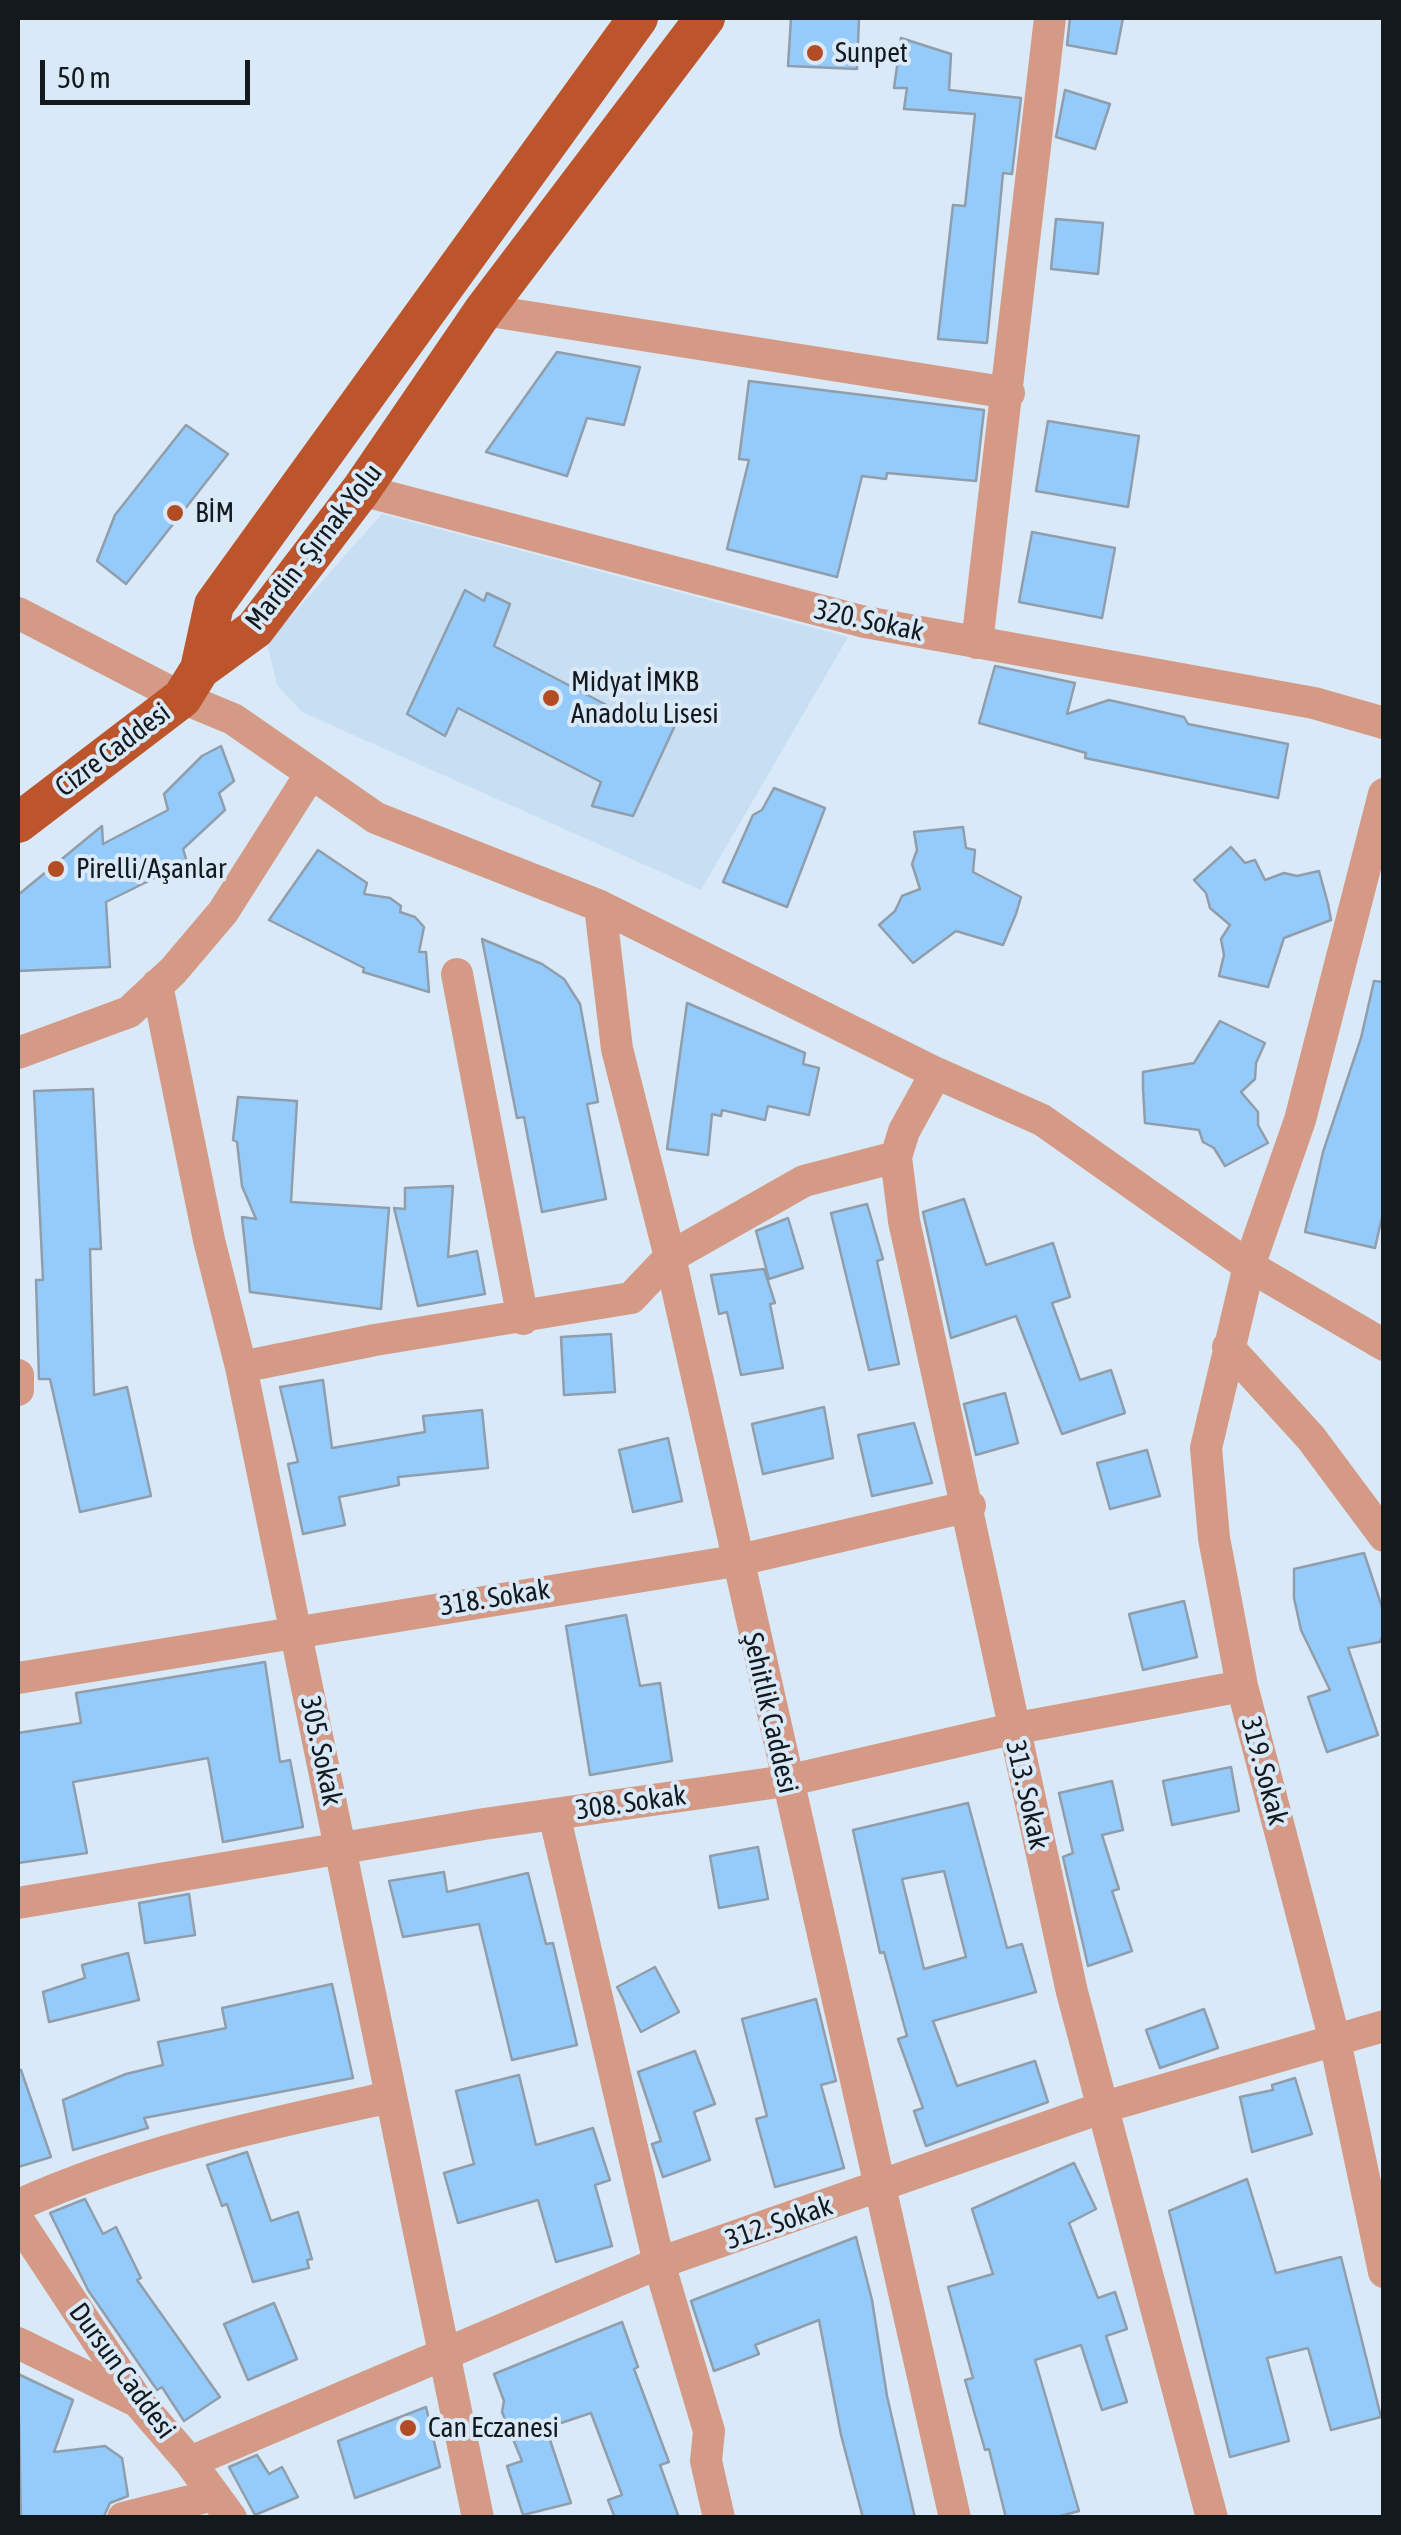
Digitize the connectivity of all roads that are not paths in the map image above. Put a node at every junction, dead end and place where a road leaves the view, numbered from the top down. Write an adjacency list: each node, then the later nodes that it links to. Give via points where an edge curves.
1 (638, 18): 9 (main road, Mardin - Şırnak Yolu, via 214,605)
2 (705, 18): 4 (main road, Mardin - Şırnak Yolu)
3 (1050, 18): 5 (street)
4 (484, 310): 5 (street); 6 (main road, Mardin - Şırnak Yolu)
5 (1010, 392): 8 (street)
6 (361, 490): 8 (street, 320. Sokak, via 865,622); 9 (main road, Mardin - Şırnak Yolu, via 255,630)
7 (18, 613): 9 (street)
8 (977, 643): 10 (street, 320. Sokak, via 1314,703)
9 (191, 683): 11 (street); 13 (main road, Cizre Caddesi)
10 (1384, 723)
11 (310, 776): 14 (street, via 376,818); 16 (street, via 223,912)
12 (1384, 794): 21 (street, 319. Sokak, via 1300,1120)
13 (18, 823)
14 (600, 906): 18 (street); 20 (street, Şehitlik Caddesi, via 617,1049)
15 (456, 974): 22 (street)
16 (157, 986): 17 (street, via 129,1012); 25 (street, 305. Sokak)
17 (18, 1053)
18 (936, 1073): 19 (street); 21 (street, via 1042,1120)
19 (896, 1156): 20 (street, via 804,1181); 28 (street, 313. Sokak, via 933,1370)
20 (670, 1257): 22 (street, via 632,1298); 30 (street, Şehitlik Caddesi)
21 (1249, 1266): 23 (street); 24 (street, 319. Sokak)
22 (523, 1319): 25 (street)
23 (1384, 1345)
24 (1228, 1346): 29 (street, via 1311,1438); 33 (street, 319. Sokak, via 1206,1448 1214,1538)
25 (242, 1367): 31 (street, 305. Sokak)
26 (18, 1375): 27 (street)
27 (18, 1390)
28 (970, 1506): 30 (street, 318. Sokak); 34 (street, 313. Sokak)
29 (1384, 1536)
30 (735, 1560): 31 (street, 318. Sokak); 35 (street, Şehitlik Caddesi)
31 (295, 1631): 32 (street, 318. Sokak); 37 (street, 305. Sokak)
32 (18, 1678)
33 (1242, 1686): 34 (street, 308. Sokak); 40 (street, 319. Sokak)
34 (1012, 1728): 35 (street, 308. Sokak); 42 (street, 313. Sokak)
35 (786, 1781): 36 (street, 308. Sokak); 43 (street, Şehitlik Caddesi)
36 (554, 1814): 37 (street, 308. Sokak); 46 (street)
37 (342, 1848): 38 (street, 308. Sokak); 41 (street, 305. Sokak)
38 (18, 1902)
39 (1384, 2026): 40 (street, 312. Sokak)
40 (1335, 2041): 42 (street, 312. Sokak); 47 (street, 319. Sokak)
41 (391, 2098): 44 (street, via 171,2147 96,2170); 49 (street, 305. Sokak)
42 (1104, 2108): 43 (street, 312. Sokak); 57 (street, 313. Sokak)
43 (884, 2188): 46 (street, 312. Sokak); 56 (street, Şehitlik Caddesi)
44 (18, 2205)
45 (18, 2220): 50 (street, Dursun Caddesi)
46 (659, 2263): 49 (street, 312. Sokak); 55 (street, via 709,2431 706,2461)
47 (1384, 2272)
48 (18, 2343): 50 (street)
49 (441, 2352): 51 (street, 312. Sokak); 54 (street, 305. Sokak)
50 (138, 2402): 51 (street, Dursun Caddesi)
51 (190, 2462): 52 (street, Dursun Caddesi)
52 (223, 2506): 53 (street)
53 (123, 2518)
54 (478, 2518)
55 (719, 2518)
56 (955, 2518)
57 (1212, 2518)

